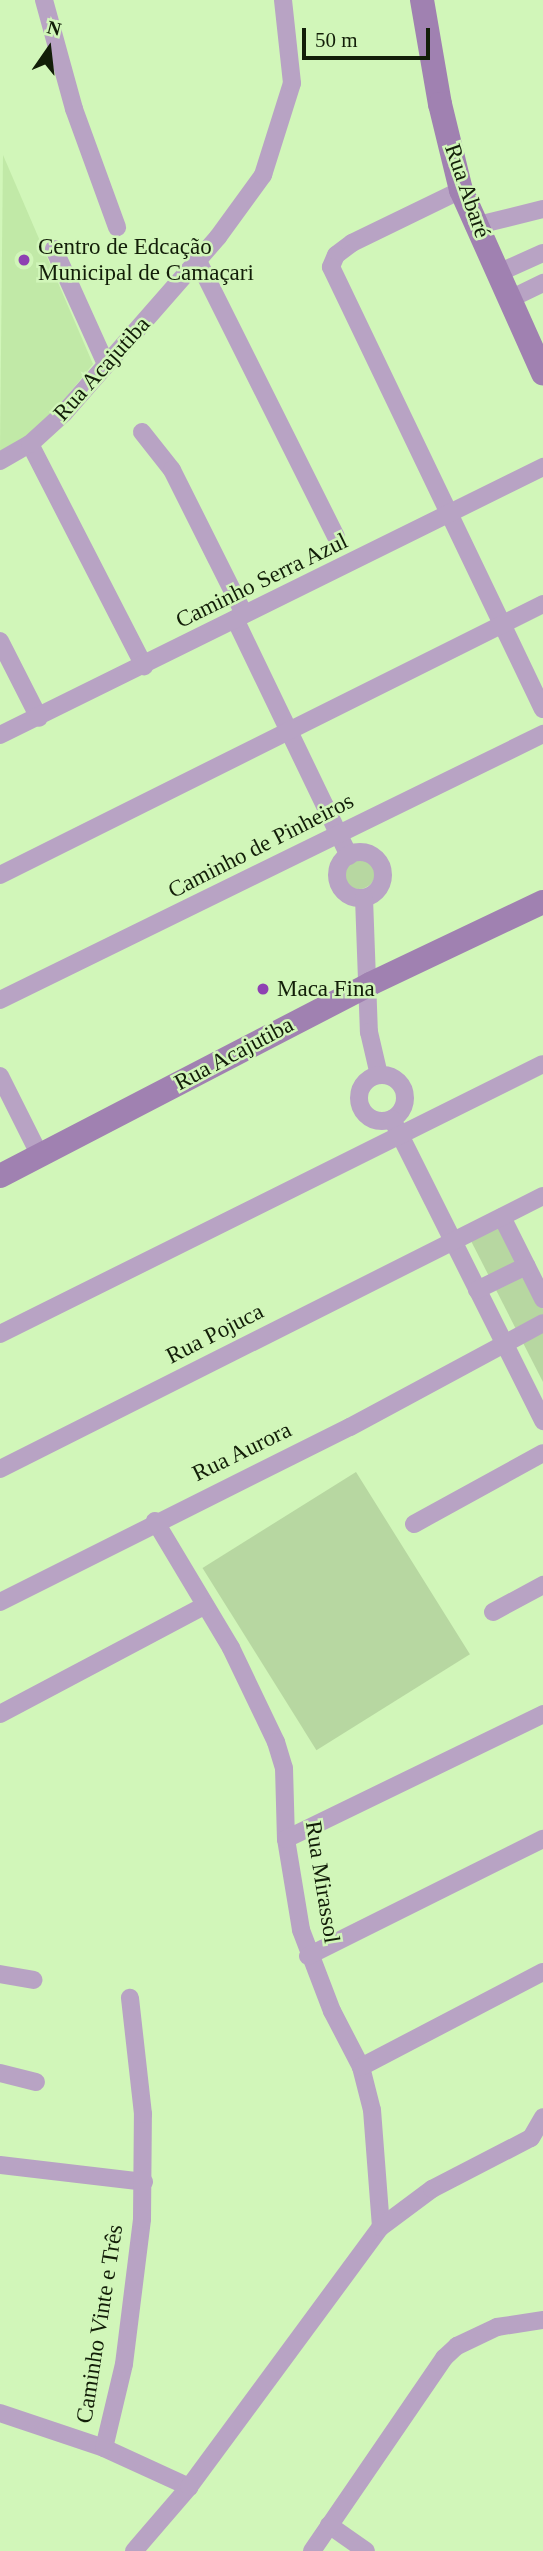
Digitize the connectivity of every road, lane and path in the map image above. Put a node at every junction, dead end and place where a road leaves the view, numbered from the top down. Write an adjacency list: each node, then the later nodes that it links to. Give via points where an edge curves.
1 (44, 0): 7 (street, via 74,109)
2 (283, 0): 10 (street, Rua Acajutiba, via 293,70 278,138 252,192)
3 (422, 0): 4 (street, Rua Abaré)
4 (461, 190): 6 (street, Rua Abaré); 20 (street, via 352,243 336,255 332,272)
5 (543, 209): 6 (street)
6 (474, 226): 11 (street, Rua Abaré)
7 (117, 227)
8 (54, 249): 14 (street)
9 (543, 253): 11 (street)
10 (197, 260): 14 (street, Rua Acajutiba); 21 (street)
11 (498, 273): 13 (street, Rua Abaré)
12 (543, 283): 13 (street)
13 (510, 299): 15 (street, Rua Abaré)
14 (106, 365): 17 (street, Rua Acajutiba)
15 (543, 373)
16 (142, 432): 23 (street, via 172,470)
17 (30, 444): 18 (street, Rua Acajutiba); 26 (street)
18 (0, 461)
19 (543, 467): 20 (street, Caminho Serra Azul)
20 (449, 516): 23 (street, Caminho Serra Azul); 24 (street)
21 (336, 536)
22 (543, 604): 24 (street)
23 (240, 617): 26 (street, Caminho Serra Azul); 29 (street)
24 (501, 625): 27 (street); 29 (street)
25 (0, 640): 28 (street)
26 (144, 666): 28 (street, Caminho Serra Azul)
27 (543, 709)
28 (39, 718): 30 (street, Caminho Serra Azul)
29 (289, 731): 32 (street); 34 (street)
30 (0, 734)
31 (543, 734): 32 (street, Caminho de Pinheiros)
32 (338, 835): 33 (street); 38 (street, Caminho de Pinheiros)
33 (349, 856): 35 (street, via 337,879 347,894); 35 (street, via 366,853 380,863 383,880 379,889)
34 (0, 876)
35 (364, 898): 37 (street)
36 (543, 902): 37 (street, Rua Acajutiba)
37 (370, 984): 40 (street, via 369,1032); 44 (street, Rua Acajutiba)
38 (0, 1000)
39 (543, 1064): 43 (street)
40 (379, 1075): 42 (street, via 395,1079 404,1092 403,1107); 42 (street, via 365,1082 359,1104 368,1118)
41 (0, 1076): 44 (street)
42 (392, 1119): 43 (street)
43 (400, 1136): 48 (street); 53 (street)
44 (40, 1156): 45 (street, Rua Acajutiba)
45 (0, 1176)
46 (543, 1196): 47 (street, Rua Pojuca)
47 (502, 1217): 48 (street, Rua Pojuca); 49 (street)
48 (453, 1242): 50 (street); 57 (street, Rua Pojuca)
49 (526, 1266): 50 (street); 51 (street)
50 (477, 1290): 54 (street)
51 (543, 1298)
52 (543, 1323): 54 (street, Rua Aurora)
53 (0, 1334)
54 (505, 1346): 55 (street); 58 (street, Rua Aurora)
55 (543, 1421)
56 (543, 1453): 59 (street)
57 (0, 1469)
58 (155, 1521): 61 (street, Rua Aurora); 62 (street, Rua Mirassol)
59 (414, 1524)
60 (543, 1585): 63 (street)
61 (0, 1602)
62 (204, 1606): 64 (street); 66 (street, Rua Mirassol, via 253,1690 276,1742 285,1779)
63 (494, 1612)
64 (0, 1714)
65 (543, 1714): 66 (street)
66 (286, 1839): 68 (street, Rua Mirassol)
67 (543, 1839): 68 (street)
68 (308, 1956): 73 (street, Rua Mirassol)
69 (543, 1972): 73 (street)
70 (0, 1974): 71 (street)
71 (33, 1980)
72 (130, 1998): 79 (street, Caminho Vinte e Três, via 143,2114)
73 (362, 2067): 80 (street, Rua Mirassol, via 372,2110)
74 (0, 2073): 75 (street)
75 (36, 2082)
76 (543, 2117): 77 (street)
77 (537, 2143): 80 (street, via 432,2189)
78 (0, 2165): 79 (street)
79 (144, 2182): 83 (street, Caminho Vinte e Três, via 135,2290)
80 (382, 2227): 84 (street)
81 (543, 2320): 85 (street, via 497,2327 457,2346 444,2358)
82 (0, 2413): 83 (street, Caminho Vinte e Três)
83 (104, 2448): 84 (street, Caminho Vinte e Três)
84 (189, 2487): 86 (street)
85 (329, 2525): 87 (street); 88 (street)
86 (134, 2551)
87 (312, 2551)
88 (366, 2551)

